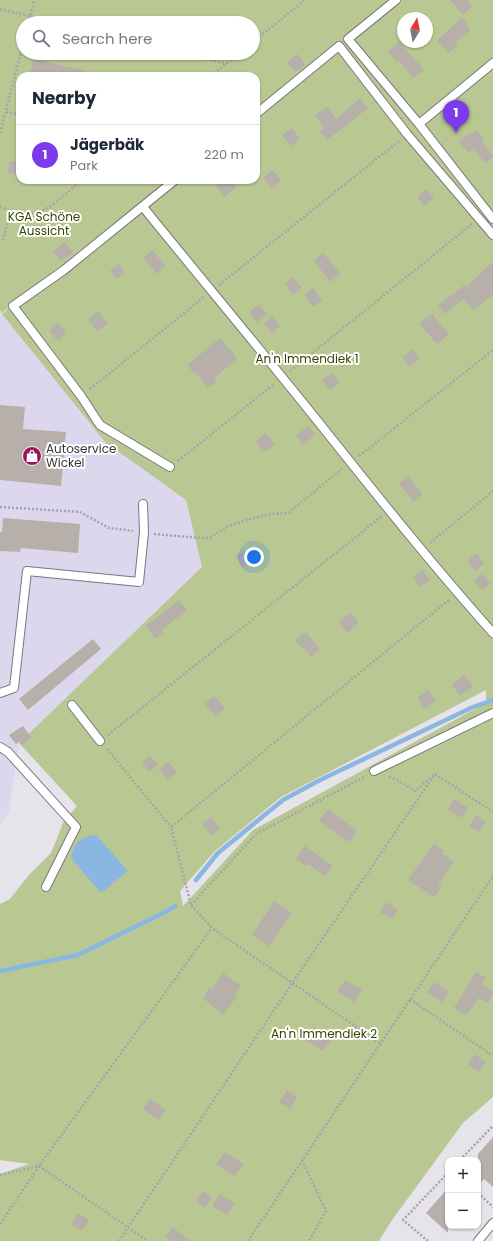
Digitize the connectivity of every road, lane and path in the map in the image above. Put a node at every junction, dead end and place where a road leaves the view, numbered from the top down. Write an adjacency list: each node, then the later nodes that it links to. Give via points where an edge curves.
1 (34, 0): 5 (path)
2 (305, 0): 6 (path)
3 (396, 0): 18 (lane, via 348,39)
4 (0, 9): 5 (path)
5 (30, 16)
6 (260, 36)
7 (19, 60): 12 (path)
8 (211, 60): 11 (path)
9 (232, 60): 11 (path)
10 (493, 63): 18 (lane)
11 (227, 64): 13 (path)
12 (16, 72)
13 (216, 72)
14 (16, 73): 16 (path)
15 (260, 111): 20 (lane, via 339,46)
16 (6, 112): 17 (path); 19 (path)
17 (16, 115)
18 (419, 124): 25 (lane)
19 (0, 133)
20 (407, 134): 27 (lane); 31 (path)
21 (77, 184): 26 (path, via 56,202 40,211 28,214)
22 (170, 184): 24 (lane)
23 (0, 206): 26 (path)
24 (143, 207): 31 (lane); 34 (lane, via 64,270 13,306)
25 (490, 209): 28 (lane)
26 (10, 212): 30 (path)
27 (479, 218): 29 (lane); 33 (path)
28 (493, 219)
29 (493, 235)
30 (2, 242)
31 (212, 291): 33 (lane); 34 (path)
32 (493, 350): 35 (path)
33 (282, 377): 35 (lane); 36 (path)
34 (81, 396): 36 (lane, via 100,425)
35 (351, 462): 40 (lane); 41 (path, via 288,513 246,520 226,527 210,538)
36 (170, 467)
37 (493, 491): 42 (path)
38 (143, 504): 41 (lane)
39 (0, 506): 41 (path, via 80,512 109,528)
40 (389, 511): 42 (lane); 48 (path)
41 (144, 532): 45 (lane, via 139,582 28,571 14,688)
42 (422, 550): 43 (lane)
43 (457, 594): 44 (lane); 53 (path)
44 (493, 633)
45 (0, 693)
46 (72, 705): 48 (lane)
47 (493, 713): 50 (lane)
48 (100, 741): 53 (path)
49 (0, 747): 55 (lane, via 8,752 76,828)
50 (374, 771): 51 (path, via 415,791); 56 (path, via 256,834)
51 (435, 774): 52 (path); 58 (path)
52 (493, 812)
53 (171, 827): 56 (path)
54 (493, 876): 59 (path)
55 (46, 887)
56 (191, 905): 57 (path)
57 (212, 928): 58 (path); 65 (path)
58 (293, 982): 60 (path); 72 (path)
59 (410, 999): 60 (path); 61 (path)
60 (380, 1043): 64 (path)
61 (493, 1056)
62 (493, 1126): 63 (path)
63 (463, 1157)
64 (302, 1160): 75 (path); 76 (path, via 326,1211)
65 (39, 1166): 66 (path); 71 (path); 72 (path)
66 (0, 1175)
67 (445, 1176): 77 (path, via 403,1220)
68 (481, 1196): 69 (path)
69 (493, 1207)
70 (493, 1223): 78 (lane)
71 (0, 1224)
72 (128, 1228): 73 (path); 74 (path)
73 (119, 1241)
74 (148, 1241)
75 (248, 1241)
76 (310, 1241)
77 (428, 1241)
78 (478, 1241)

